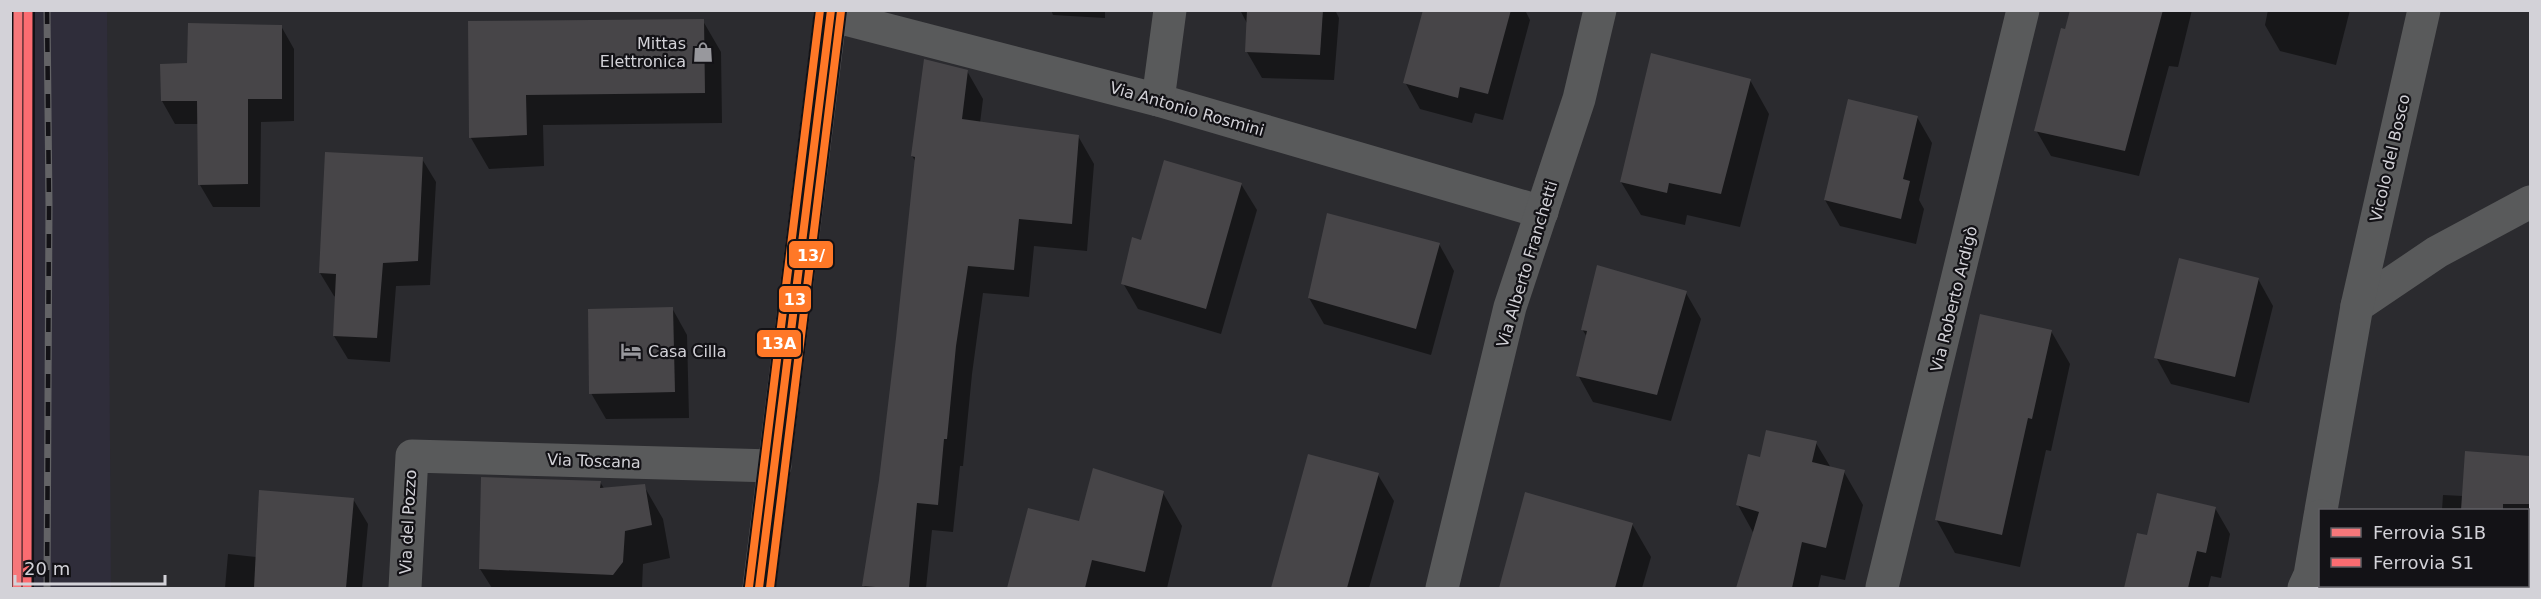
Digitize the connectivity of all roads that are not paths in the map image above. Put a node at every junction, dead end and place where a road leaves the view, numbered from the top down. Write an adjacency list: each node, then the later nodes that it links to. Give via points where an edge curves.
1 (1170, 10): 6 (street)
2 (1600, 10): 8 (street, Via Alberto Franchetti, via 1580,99)
3 (2023, 10): 14 (street, Via Roberto Ardigò)
4 (2424, 10): 9 (street, Vicolo del Bosco)
5 (831, 13): 6 (street, Via Antonio Rosmini); 11 (main road)
6 (1158, 99): 8 (street, Via Antonio Rosmini)
7 (2530, 202): 9 (street, via 2437,252)
8 (1542, 212): 17 (street, Via Alberto Franchetti, via 1510,307)
9 (2356, 306): 12 (street, Vicolo del Bosco)
10 (412, 456): 11 (street, Via Toscana); 15 (street, Via del Pozzo)
11 (775, 466): 16 (main road)
12 (2321, 509)
13 (2319, 522): 18 (street)
14 (1882, 587)
15 (405, 588)
16 (759, 588)
17 (1442, 588)
18 (2304, 588)

